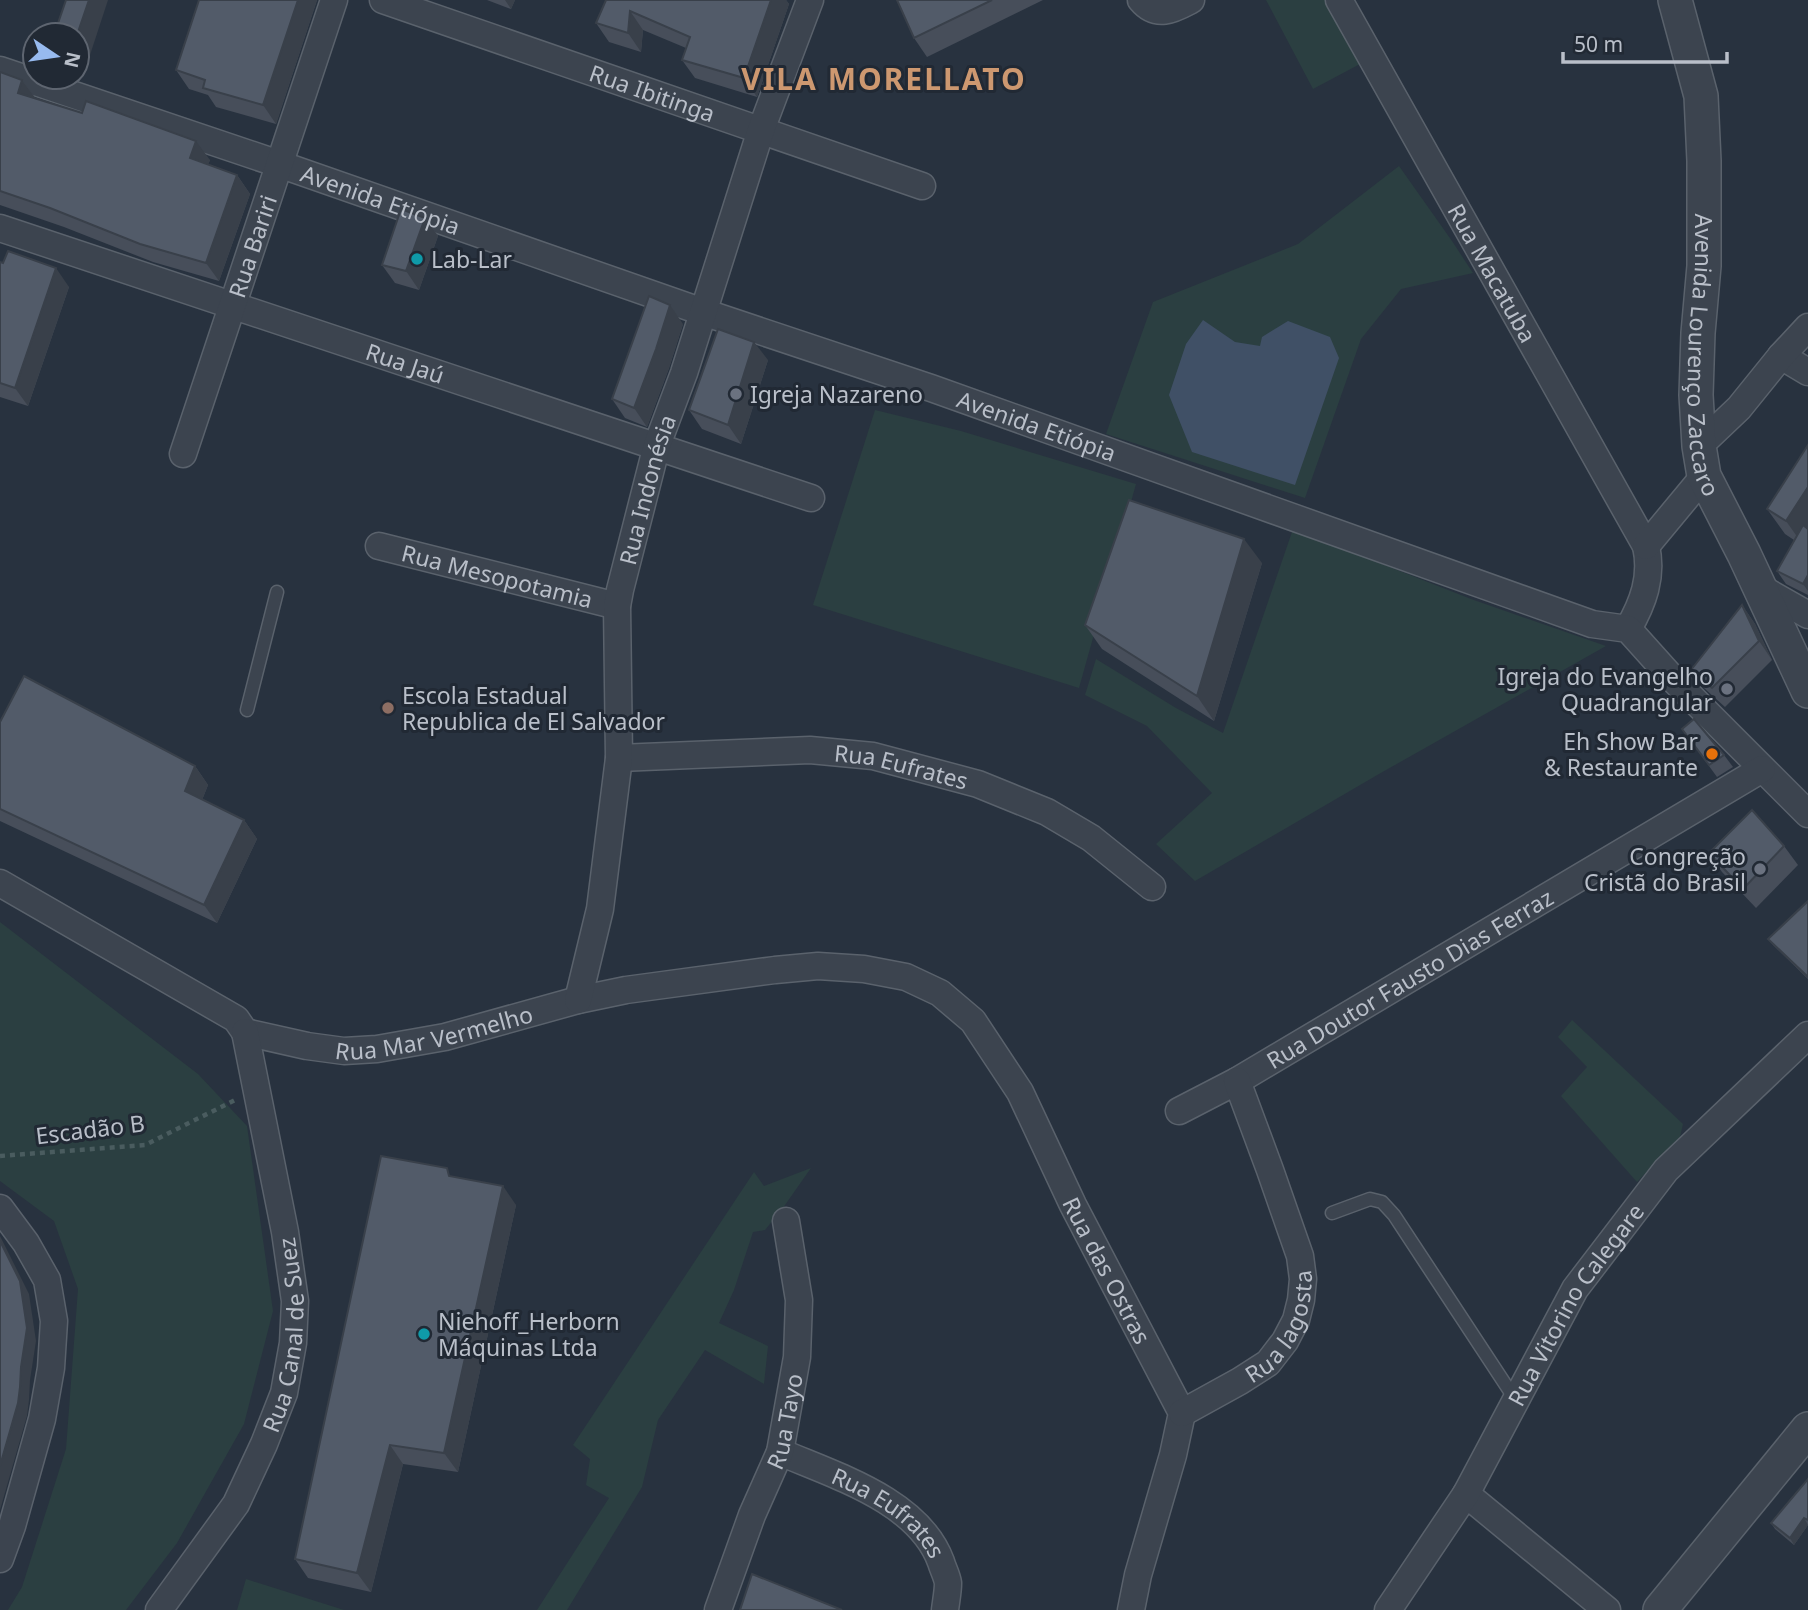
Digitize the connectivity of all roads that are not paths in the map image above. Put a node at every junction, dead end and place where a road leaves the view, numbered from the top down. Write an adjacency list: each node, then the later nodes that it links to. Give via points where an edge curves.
1 (334, 0): 10 (street, Rua Bariri)
2 (383, 0): 9 (street, Rua Ibitinga)
3 (810, 0): 9 (street, Rua Indonésia)
4 (1191, 0): 7 (street, via 1168,11)
5 (1339, 0): 23 (street, Rua Macatuba)
6 (1675, 0): 20 (street, Avenida Lourenço Zaccaro, via 1701,96 1704,265 1696,395)
7 (1142, 2)
8 (0, 69): 10 (street, Avenida Etiópia)
9 (761, 130): 11 (street, Rua Ibitinga); 14 (street, Rua Indonésia)
10 (279, 164): 13 (street, Rua Bariri); 14 (street, Avenida Etiópia)
11 (922, 186)
12 (0, 228): 13 (street, Rua Jaú)
13 (232, 305): 18 (street, Rua Jaú); 19 (street, Rua Bariri)
14 (703, 312): 18 (street, Rua Indonésia); 28 (street, Avenida Etiópia, via 1592,624)
15 (1808, 327): 16 (street)
16 (1781, 356): 17 (street); 20 (street)
17 (1808, 372)
18 (656, 446): 21 (street, Rua Jaú); 26 (street, Rua Indonésia)
19 (183, 454)
20 (1701, 461): 23 (street); 24 (street, Avenida Lourenço Zaccaro)
21 (811, 498)
22 (379, 546): 26 (street, Rua Mesopotamia)
23 (1646, 547): 28 (street, via 1650,560 1647,584)
24 (1759, 587): 27 (street); 29 (street, Avenida Lourenço Zaccaro)
25 (277, 592): 30 (lane)
26 (617, 606): 31 (street, Rua Indonésia)
27 (1808, 615)
28 (1628, 629): 32 (street)
29 (1808, 691)
30 (247, 710)
31 (619, 758): 35 (street, Rua Eufrates, via 810,750 873,756 978,784 1047,812 1091,838); 37 (street, Rua Indonésia, via 600,909)
32 (1762, 769): 33 (street); 40 (street, Rua Doutor Fausto Dias Ferraz)
33 (1808, 814)
34 (0, 883): 38 (street, Rua Mar Vermelho, via 236,1019)
35 (1152, 887)
36 (906, 977): 37 (street, Rua Mar Vermelho, via 818,966 659,984); 46 (street, Rua das Ostras, via 940,993 973,1021 1020,1092 1073,1205)
37 (578, 1000): 38 (street, Rua Mar Vermelho, via 445,1037 377,1049 344,1051)
38 (245, 1032): 51 (street, Rua Canal de Suez, via 285,1232 295,1301 293,1343 284,1393 236,1504)
39 (1808, 1035): 45 (street, Rua Vitorino Calegare, via 1665,1170 1575,1289)
40 (1237, 1081): 41 (street, Rua Doutor Fausto Dias Ferraz); 46 (street, Rua lagosta, via 1300,1256 1301,1300 1285,1341 1268,1363)
41 (1179, 1111)
42 (0, 1209): 50 (street, via 47,1280 54,1321 42,1419)
43 (1332, 1213): 45 (lane, via 1370,1199 1382,1202)
44 (786, 1221): 48 (street, Rua Tayo, via 799,1300 797,1357)
45 (1515, 1399): 49 (street, Rua Vitorino Calegare)
46 (1182, 1413): 54 (street)
47 (1808, 1429): 57 (street)
48 (780, 1452): 52 (street, Rua Tayo); 53 (street, Rua Eufrates, via 867,1490 913,1519 936,1548 948,1581)
49 (1466, 1494): 55 (street, Rua Vitorino Calegare); 56 (street)
50 (0, 1559)
51 (159, 1610)
52 (718, 1610)
53 (945, 1610)
54 (1131, 1610)
55 (1388, 1610)
56 (1607, 1610)
57 (1660, 1610)

